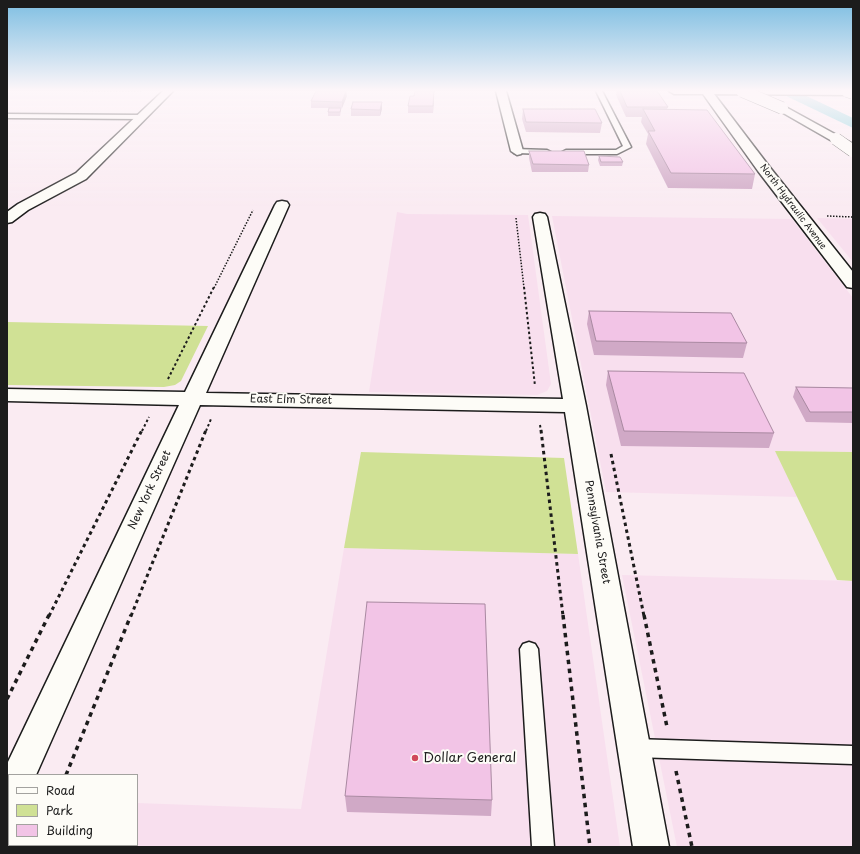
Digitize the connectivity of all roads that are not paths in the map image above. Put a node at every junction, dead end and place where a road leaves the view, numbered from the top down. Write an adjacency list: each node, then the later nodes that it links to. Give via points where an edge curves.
1 (127, 131): 10 (main road, via 81,176 23,207)
2 (512, 131): 7 (main road)
3 (619, 131): 7 (lane, via 627,147 617,152)
4 (736, 131): 11 (main road, North Hydraulic Avenue)
5 (822, 131): 6 (main road, bridge)
6 (853, 150)
7 (517, 152)
8 (282, 206): 13 (main road, New York Street)
9 (528, 217): 14 (main road, Pennsylvania Street)
10 (7, 219)
11 (853, 283)
12 (7, 395): 13 (main road, East Elm Street)
13 (192, 398): 14 (main road, East Elm Street); 18 (main road, New York Street)
14 (575, 406): 16 (main road, Pennsylvania Street)
15 (529, 649): 19 (lane)
16 (634, 748): 17 (lane); 20 (main road, Pennsylvania Street)
17 (853, 755)
18 (19, 774)
19 (543, 847)
20 (651, 847)

